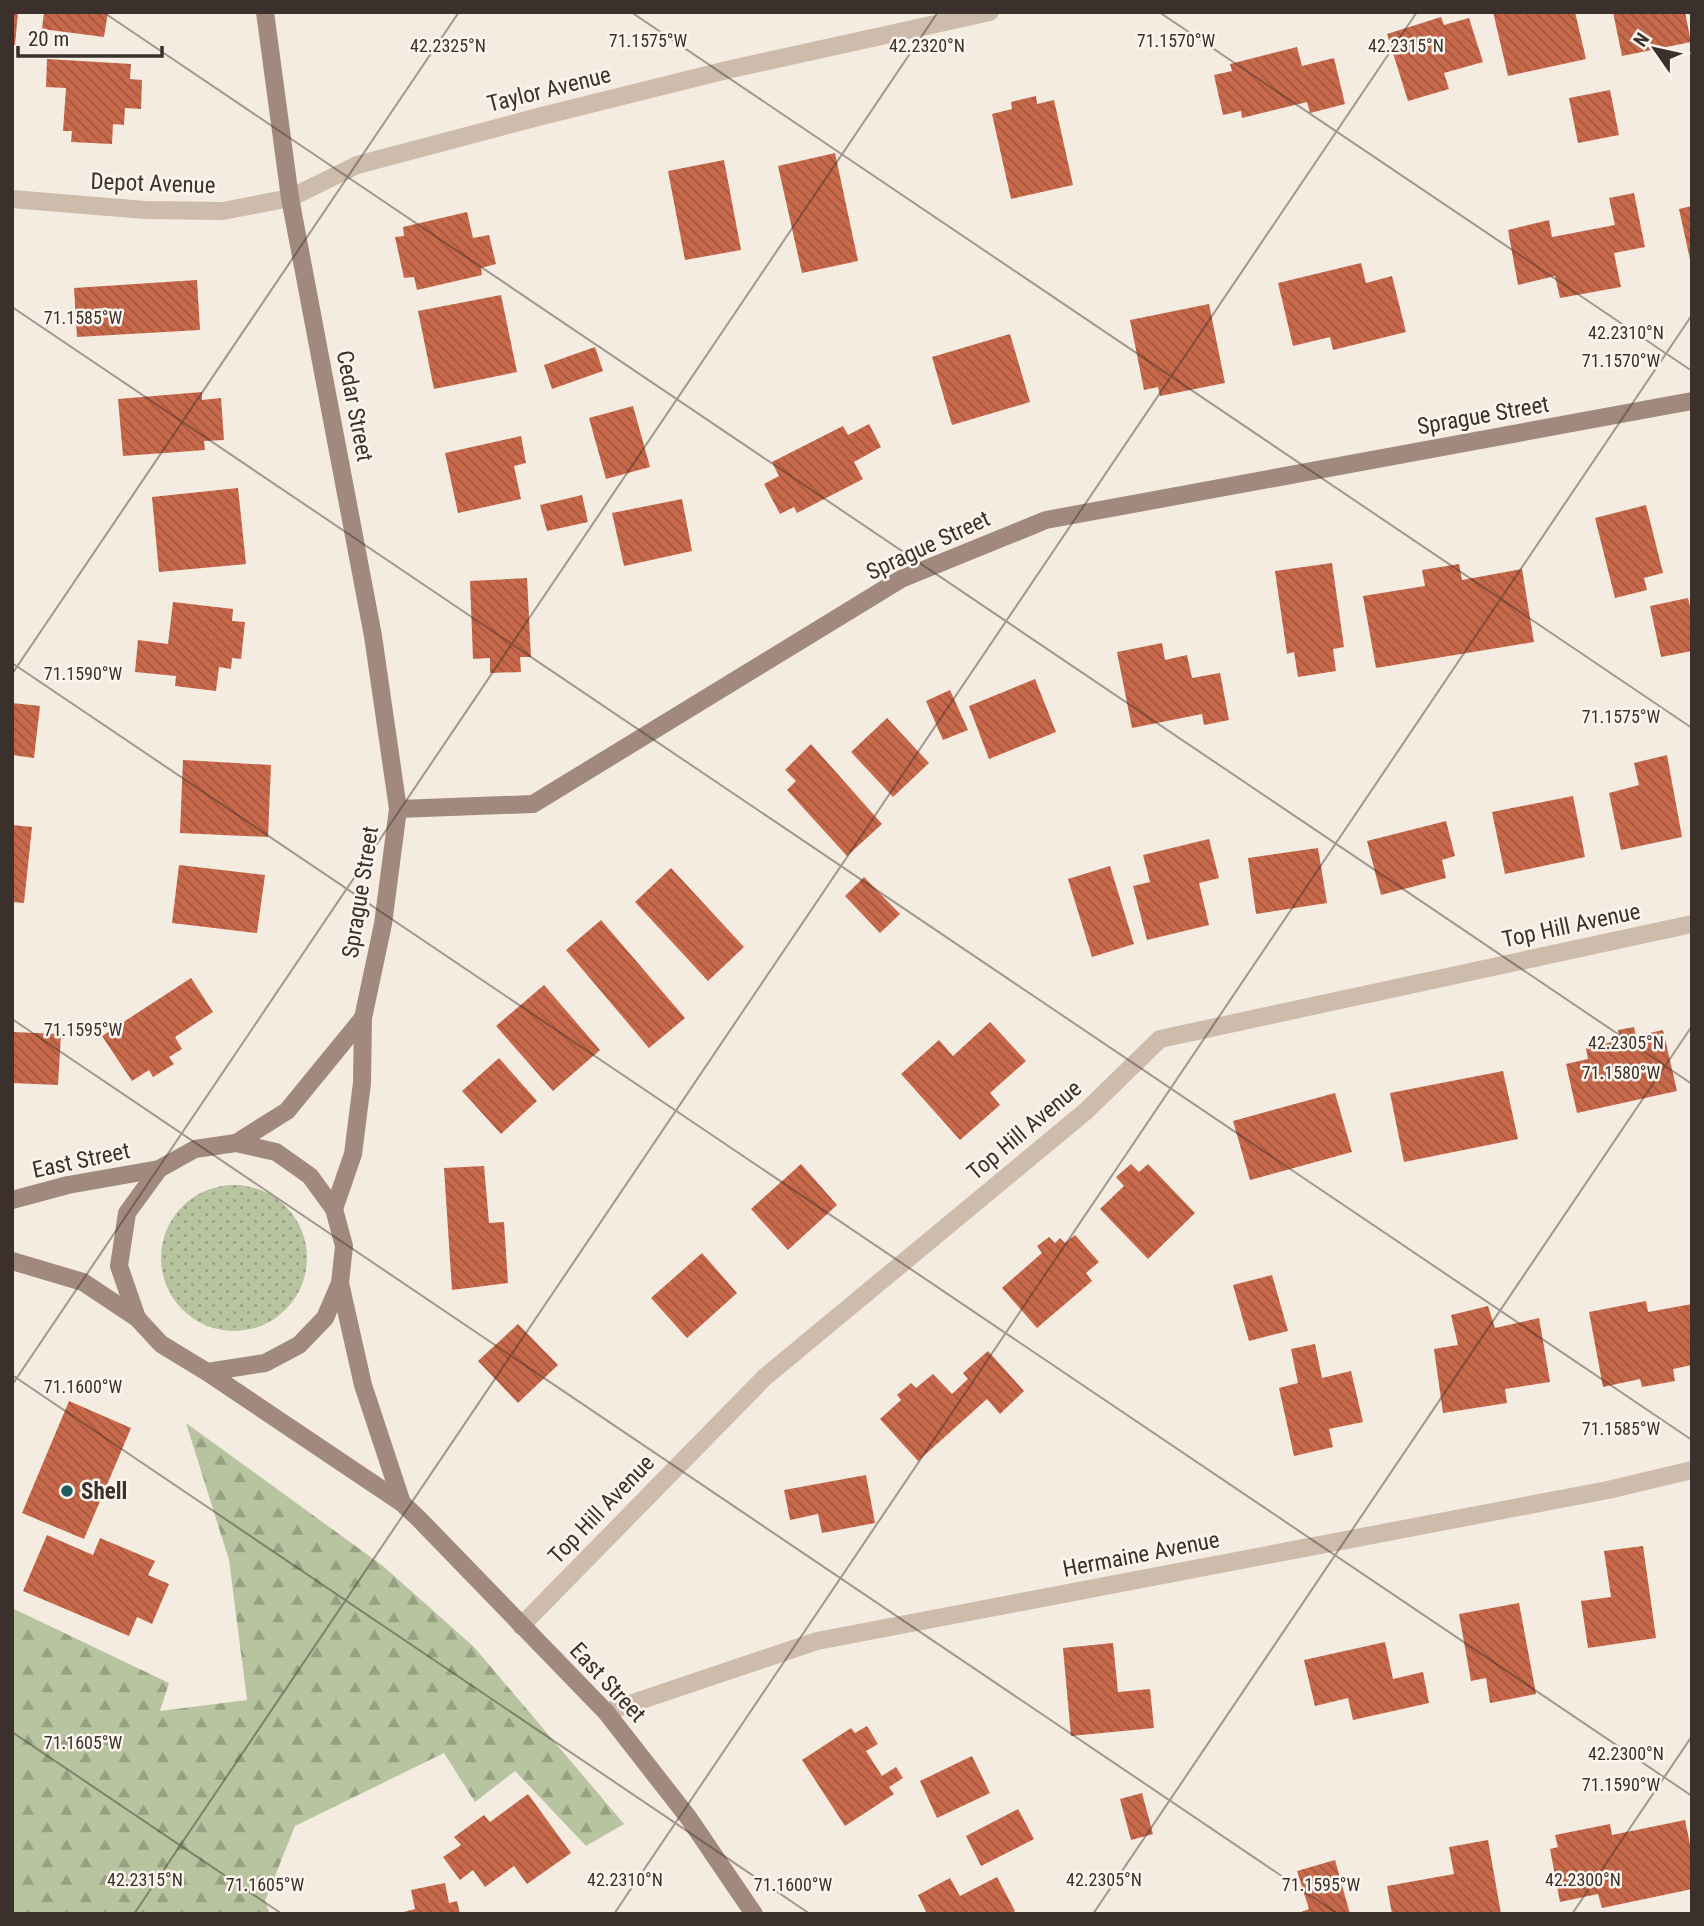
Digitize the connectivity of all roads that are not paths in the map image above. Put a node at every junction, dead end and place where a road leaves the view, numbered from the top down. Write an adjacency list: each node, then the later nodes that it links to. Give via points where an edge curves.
1 (265, 12): 3 (main road, Cedar Street)
2 (990, 12): 3 (street, Taylor Avenue, via 727,69 529,119 357,165)
3 (290, 198): 4 (street, Depot Avenue, via 223,211); 6 (main road, Cedar Street, via 373,636)
4 (12, 199)
5 (1692, 401): 6 (main road, Sprague Street, via 1046,520 901,579 533,804)
6 (398, 809): 8 (main road, Sprague Street, via 383,924)
7 (1692, 924): 19 (street, Top Hill Avenue, via 1160,1039 1086,1111 765,1377)
8 (363, 1018): 9 (main road, Sprague Street, via 287,1111); 12 (main road, Sprague Street, via 362,1083 353,1154)
9 (236, 1143): 10 (main road, via 195,1149); 12 (main road, via 276,1152 310,1175)
10 (159, 1169): 11 (main road, East Street); 15 (main road, via 127,1213 119,1266)
11 (12, 1200)
12 (334, 1209): 14 (main road, via 344,1246)
13 (12, 1261): 15 (main road, via 83,1282)
14 (340, 1283): 16 (main road, via 325,1318 299,1345 265,1363); 18 (main road, East Street, via 363,1385)
15 (137, 1318): 16 (main road, via 160,1344)
16 (207, 1372): 18 (main road, East Street)
17 (1692, 1470): 20 (street, Hermaine Avenue, via 1608,1490 817,1641)
18 (402, 1503): 19 (main road, East Street)
19 (520, 1626): 20 (main road, East Street)
20 (606, 1712): 21 (main road, East Street, via 688,1817)
21 (754, 1914)

